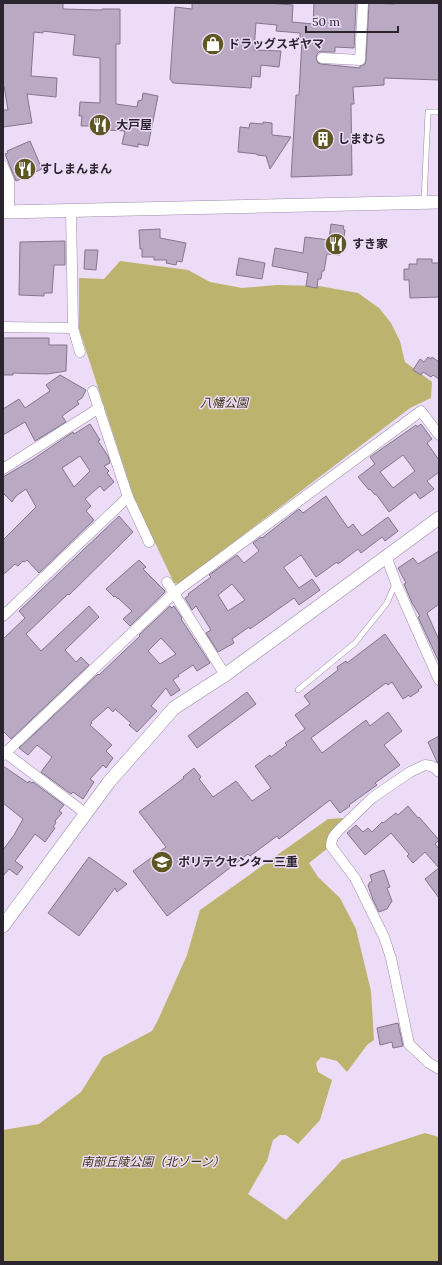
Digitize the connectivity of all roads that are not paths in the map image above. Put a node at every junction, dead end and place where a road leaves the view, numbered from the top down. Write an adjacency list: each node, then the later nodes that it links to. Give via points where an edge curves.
1 (363, 3): 2 (street, via 360,60)
2 (322, 58)
3 (439, 112): 5 (lane, via 428,112)
4 (3, 166): 8 (street, via 9,180)
5 (424, 202): 6 (street); 7 (street)
6 (439, 202)
7 (71, 211): 8 (street); 10 (street)
8 (6, 212)
9 (3, 327): 10 (street)
10 (73, 328): 11 (street)
11 (80, 352)
12 (93, 391): 13 (street)
13 (99, 408): 15 (street); 16 (street)
14 (439, 434): 22 (street, via 421,411)
15 (3, 469)
16 (128, 497): 18 (street); 23 (street)
17 (439, 518): 19 (street)
18 (149, 542)
19 (386, 556): 21 (street); 24 (street)
20 (167, 582): 22 (street)
21 (396, 583): 25 (street); 26 (lane, via 387,603 355,643)
22 (174, 593): 24 (street); 27 (street)
23 (3, 616)
24 (225, 675): 29 (street, via 174,708)
25 (439, 680)
26 (298, 690)
27 (4, 753): 29 (street)
28 (439, 772): 31 (street, via 425,765 410,772 372,798 339,830 331,842 355,878 384,937 391,958 409,1044 429,1064)
29 (85, 813): 30 (street)
30 (3, 926)
31 (439, 1069)

